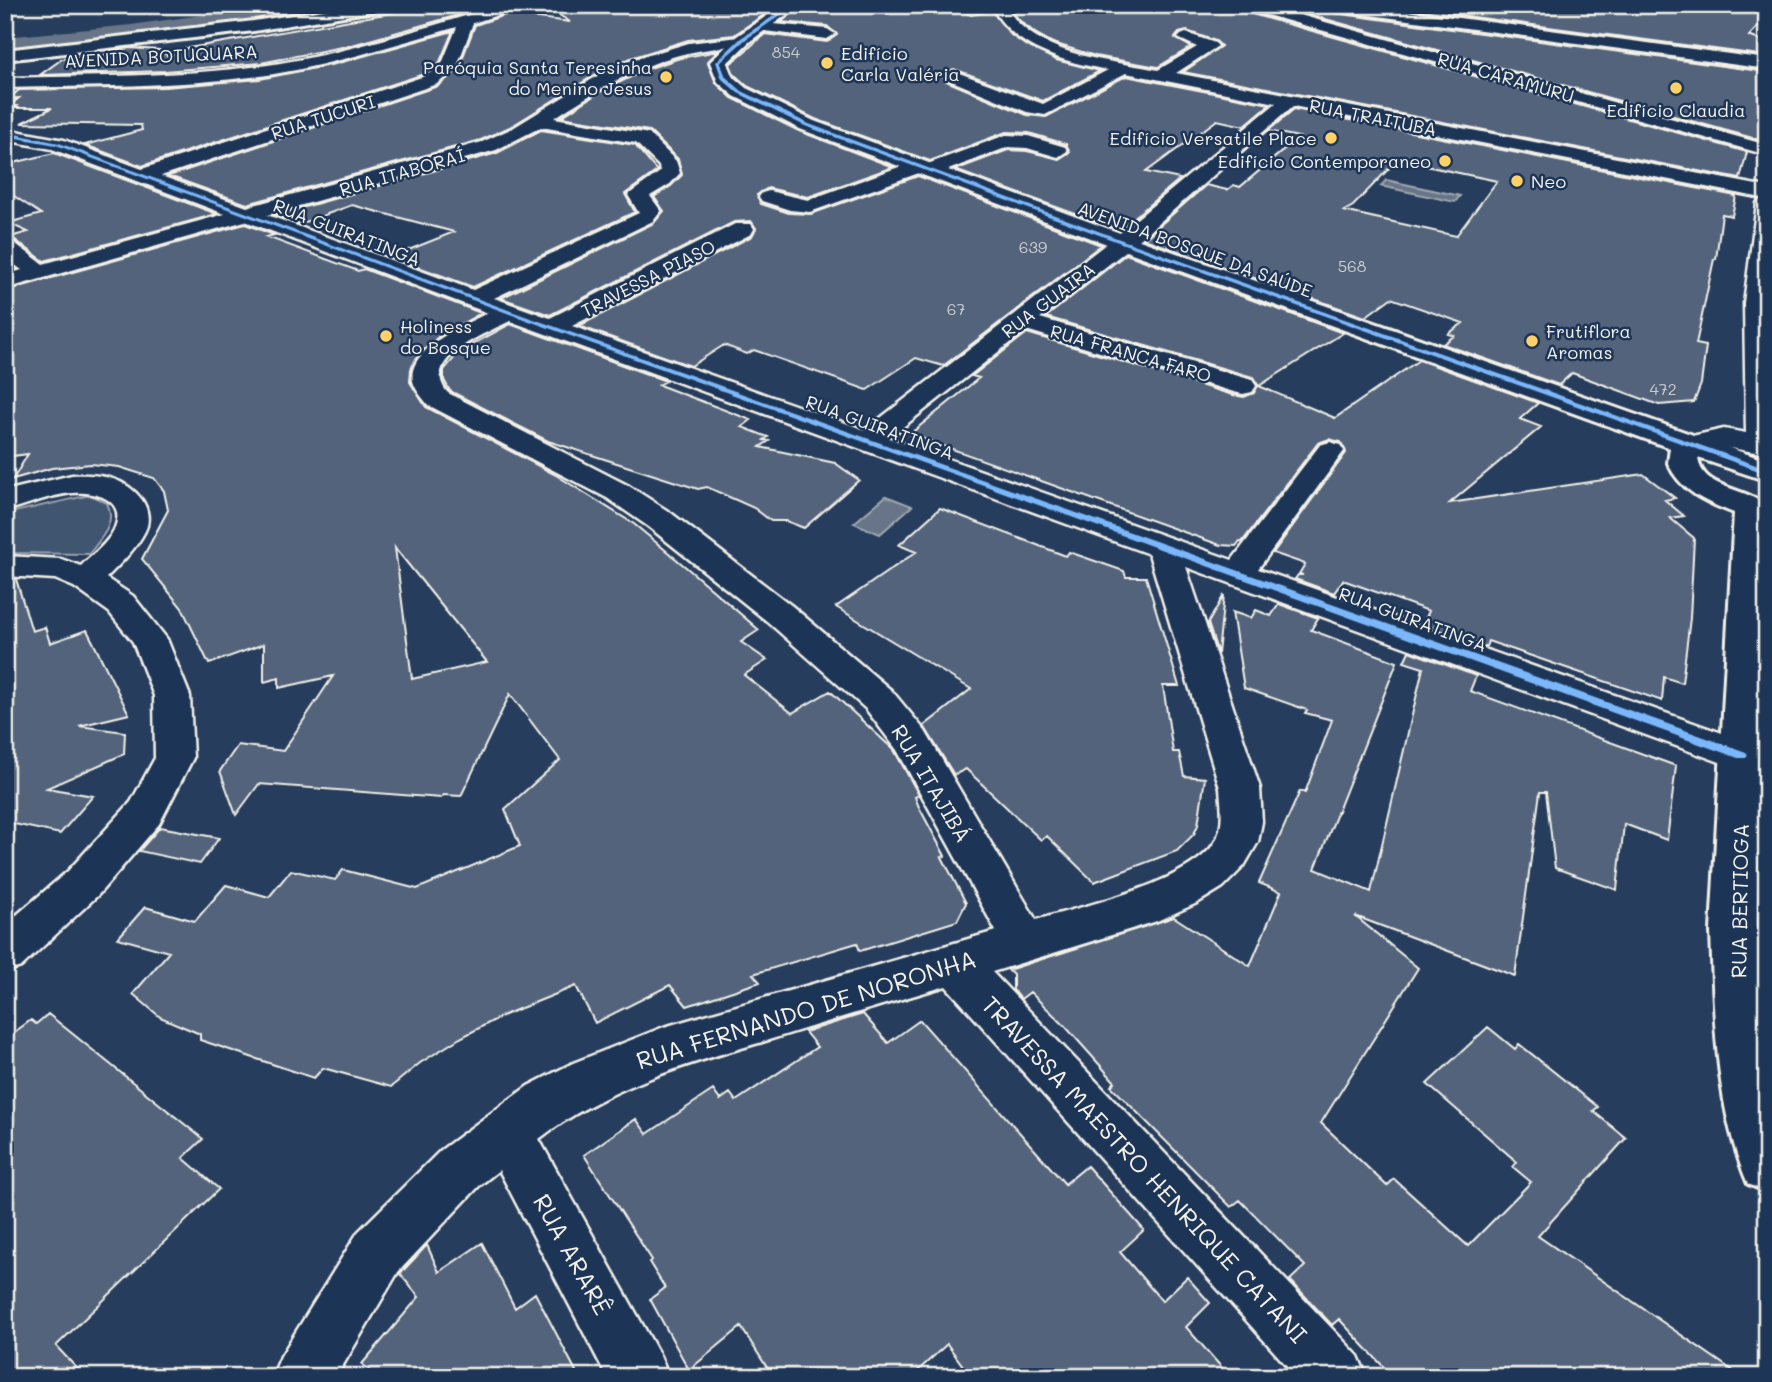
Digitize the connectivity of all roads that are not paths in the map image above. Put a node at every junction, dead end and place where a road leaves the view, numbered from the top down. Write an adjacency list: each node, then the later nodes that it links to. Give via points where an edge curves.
1 (385, 5): 12 (street, via 241,28)
2 (521, 5): 7 (street, AVENIDA BOTUQUARA)
3 (793, 5): 8 (street)
4 (998, 5): 16 (street, RUA TRAITUBA, via 1012,27 1037,43)
5 (1247, 5): 24 (street, RUA CARAMURU)
6 (1327, 5): 15 (street)
7 (467, 19): 19 (street, AVENIDA BOTUQUARA, via 311,62 261,71); 26 (street, RUA TUCURI, via 448,69 431,80)
8 (762, 27): 9 (street); 11 (street)
9 (827, 34)
10 (1186, 38): 17 (street, via 1210,46)
11 (743, 39): 13 (street, RUA ITABORAÍ); 14 (street)
12 (5, 55)
13 (659, 56): 14 (street); 21 (street, RUA ITABORAÍ, via 601,81)
14 (718, 62): 25 (street, AVENIDA BOSQUE DA SAÚDE, via 724,78 768,108)
15 (1767, 64)
16 (1124, 68): 17 (street, RUA TRAITUBA); 18 (street, via 1041,110)
17 (1161, 75): 20 (street, RUA TRAITUBA)
18 (953, 76)
19 (5, 83)
20 (1289, 101): 27 (street, RUA TRAITUBA); 32 (street, RUA GUAIRA)
21 (540, 121): 30 (street, RUA ITABORAÍ, via 489,146); 37 (street, via 642,138 670,173 638,195 651,211 646,217)
22 (5, 134): 26 (street, RUA GUIRATINGA, via 57,144)
23 (1058, 151): 25 (street, via 1006,141)
24 (1766, 153)
25 (923, 169): 28 (street, via 810,206); 32 (street, AVENIDA BOSQUE DA SAÚDE)
26 (143, 175): 30 (street, RUA GUIRATINGA)
27 (1767, 193)
28 (769, 197)
29 (1767, 203): 33 (street, RUA BERTIOGA)
30 (250, 215): 35 (street, RUA ITABORAÍ); 37 (street, RUA GUIRATINGA)
31 (743, 229): 41 (street, TRAVESSA PIASO)
32 (1123, 242): 40 (street, RUA GUAIRA); 44 (street, AVENIDA BOSQUE DA SAÚDE)
33 (1764, 246): 38 (street, RUA BERTIOGA)
34 (5, 247): 35 (street)
35 (41, 273): 36 (street, RUA ITABORAÍ)
36 (5, 282)
37 (474, 299): 39 (street, RUA GUIRATINGA)
38 (1762, 304): 46 (street, RUA BERTIOGA)
39 (509, 312): 41 (street, RUA GUIRATINGA); 53 (street, RUA ITAJIBÁ, via 435,355 425,375 438,399 618,492 660,520 780,614 879,700 911,741)
40 (1020, 320): 42 (street, RUA FRANCA FARO); 43 (street, RUA GUAIRA)
41 (552, 327): 43 (street, RUA GUIRATINGA)
42 (1243, 386)
43 (869, 441): 48 (street, RUA GUIRATINGA)
44 (1693, 444): 46 (street, via 1724,438); 46 (street, via 1683,451 1687,472 1722,497)
45 (1330, 451): 50 (street)
46 (1762, 476): 52 (street, RUA BERTIOGA)
47 (5, 502): 51 (street, via 30,492 86,483 111,487 127,499 133,512 130,530)
48 (1164, 549): 50 (street, RUA GUIRATINGA); 53 (street, via 1240,788 1237,841 1220,866 1186,889 1141,908)
49 (5, 566): 51 (street, via 61,569)
50 (1237, 575): 52 (street, RUA GUIRATINGA)
51 (86, 580): 54 (street, via 121,604 149,639 172,696 174,758 145,813 83,883)
52 (1750, 779): 57 (street, RUA BERTIOGA, via 1734,931 1753,1118)
53 (1025, 942): 55 (street, RUA FERNANDO DE NORONHA)
54 (5, 953)
55 (953, 961): 56 (street, RUA FERNANDO DE NORONHA, via 664,1049 591,1079); 60 (street, TRAVESSA MAESTRO HENRIQUE CATANI)
56 (506, 1131): 58 (street, RUA FERNANDO DE NORONHA, via 460,1168 378,1252); 59 (street, RUA ARARÊ)
57 (1767, 1165)
58 (302, 1377)
59 (639, 1377)
60 (1337, 1377)

